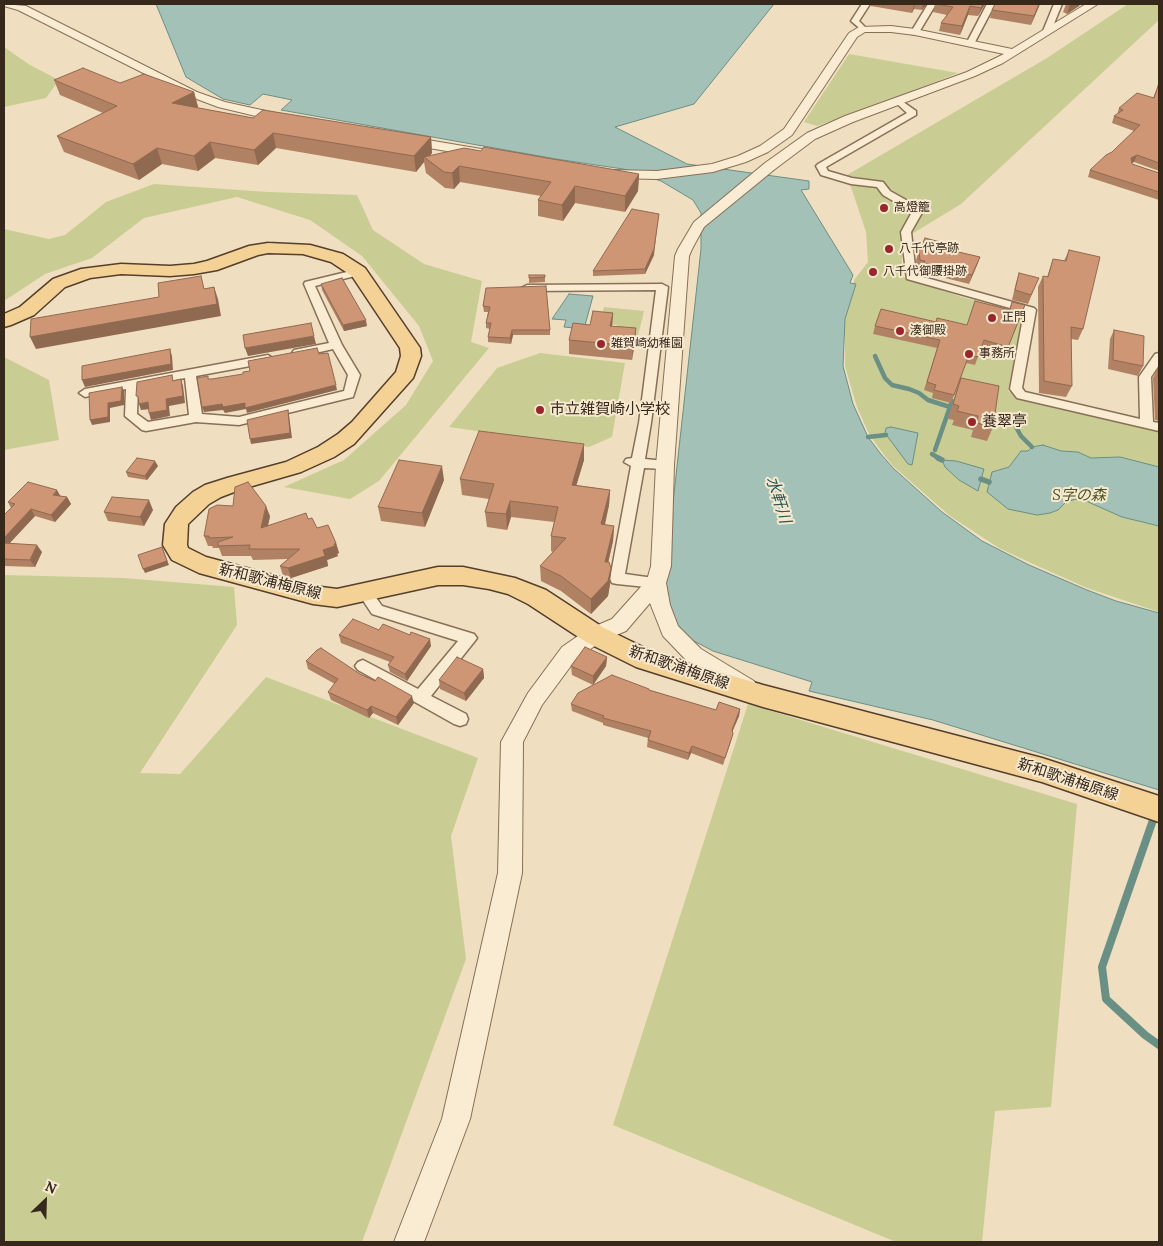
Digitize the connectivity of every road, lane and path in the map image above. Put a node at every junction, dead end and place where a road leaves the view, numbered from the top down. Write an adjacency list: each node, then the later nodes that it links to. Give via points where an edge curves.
1 (6, 4): 13 (street, via 22,8 193,94)
2 (866, 4): 7 (street, via 855,21)
3 (932, 4): 9 (street)
4 (991, 4): 10 (street)
5 (1058, 4): 8 (street)
6 (1093, 4): 8 (street)
7 (863, 29): 9 (street); 16 (street, via 853,35 788,132 764,149 713,168 686,172 657,175)
8 (1047, 31): 11 (street)
9 (916, 32): 10 (street)
10 (972, 42): 11 (street)
11 (1012, 52): 12 (street, via 971,74)
12 (898, 102): 26 (street, via 912,113 821,166 824,174 880,184 886,193 918,211 906,232 911,277 1030,310 1016,389 1021,395); 28 (street, via 811,136 699,225 682,256)
13 (301, 122)
14 (388, 137): 15 (street)
15 (504, 157)
16 (599, 172)
17 (358, 272): 19 (main road, 新和歌浦梅原線, via 348,263 322,253 277,248 255,250 194,269 121,269 87,273 59,283 26,311); 20 (street, via 309,284); 30 (main road, 新和歌浦梅原線, via 410,348 406,374 346,439 318,456 293,467 213,491 201,498 177,524 174,545 180,554 200,564 313,595 337,598)
18 (510, 288): 27 (street, via 662,288)
19 (4, 321)
20 (336, 345): 22 (street); 25 (street, via 354,376 349,394 239,421)
21 (1159, 357): 26 (street, via 1144,377)
22 (190, 374): 23 (street); 25 (street)
23 (132, 385): 24 (street); 25 (street, via 131,416 146,427)
24 (85, 393)
25 (196, 418)
26 (1153, 426)
27 (635, 462): 28 (street); 29 (street, via 617,579)
28 (665, 465): 29 (street, via 661,566)
29 (656, 583): 31 (street, via 618,625); 33 (street, via 670,630 694,655)
30 (365, 594): 31 (main road, 新和歌浦梅原線, via 438,576 489,580 537,597); 34 (street, via 377,610 469,638)
31 (595, 635): 33 (main road, 新和歌浦梅原線, via 645,660); 37 (street, via 568,654 535,699 512,742 510,873 456,1120)
32 (363, 666): 34 (street)
33 (763, 696): 36 (main road, 新和歌浦梅原線, via 1042,770)
34 (421, 697): 35 (street)
35 (460, 719)
36 (1159, 809)
37 (409, 1242)

